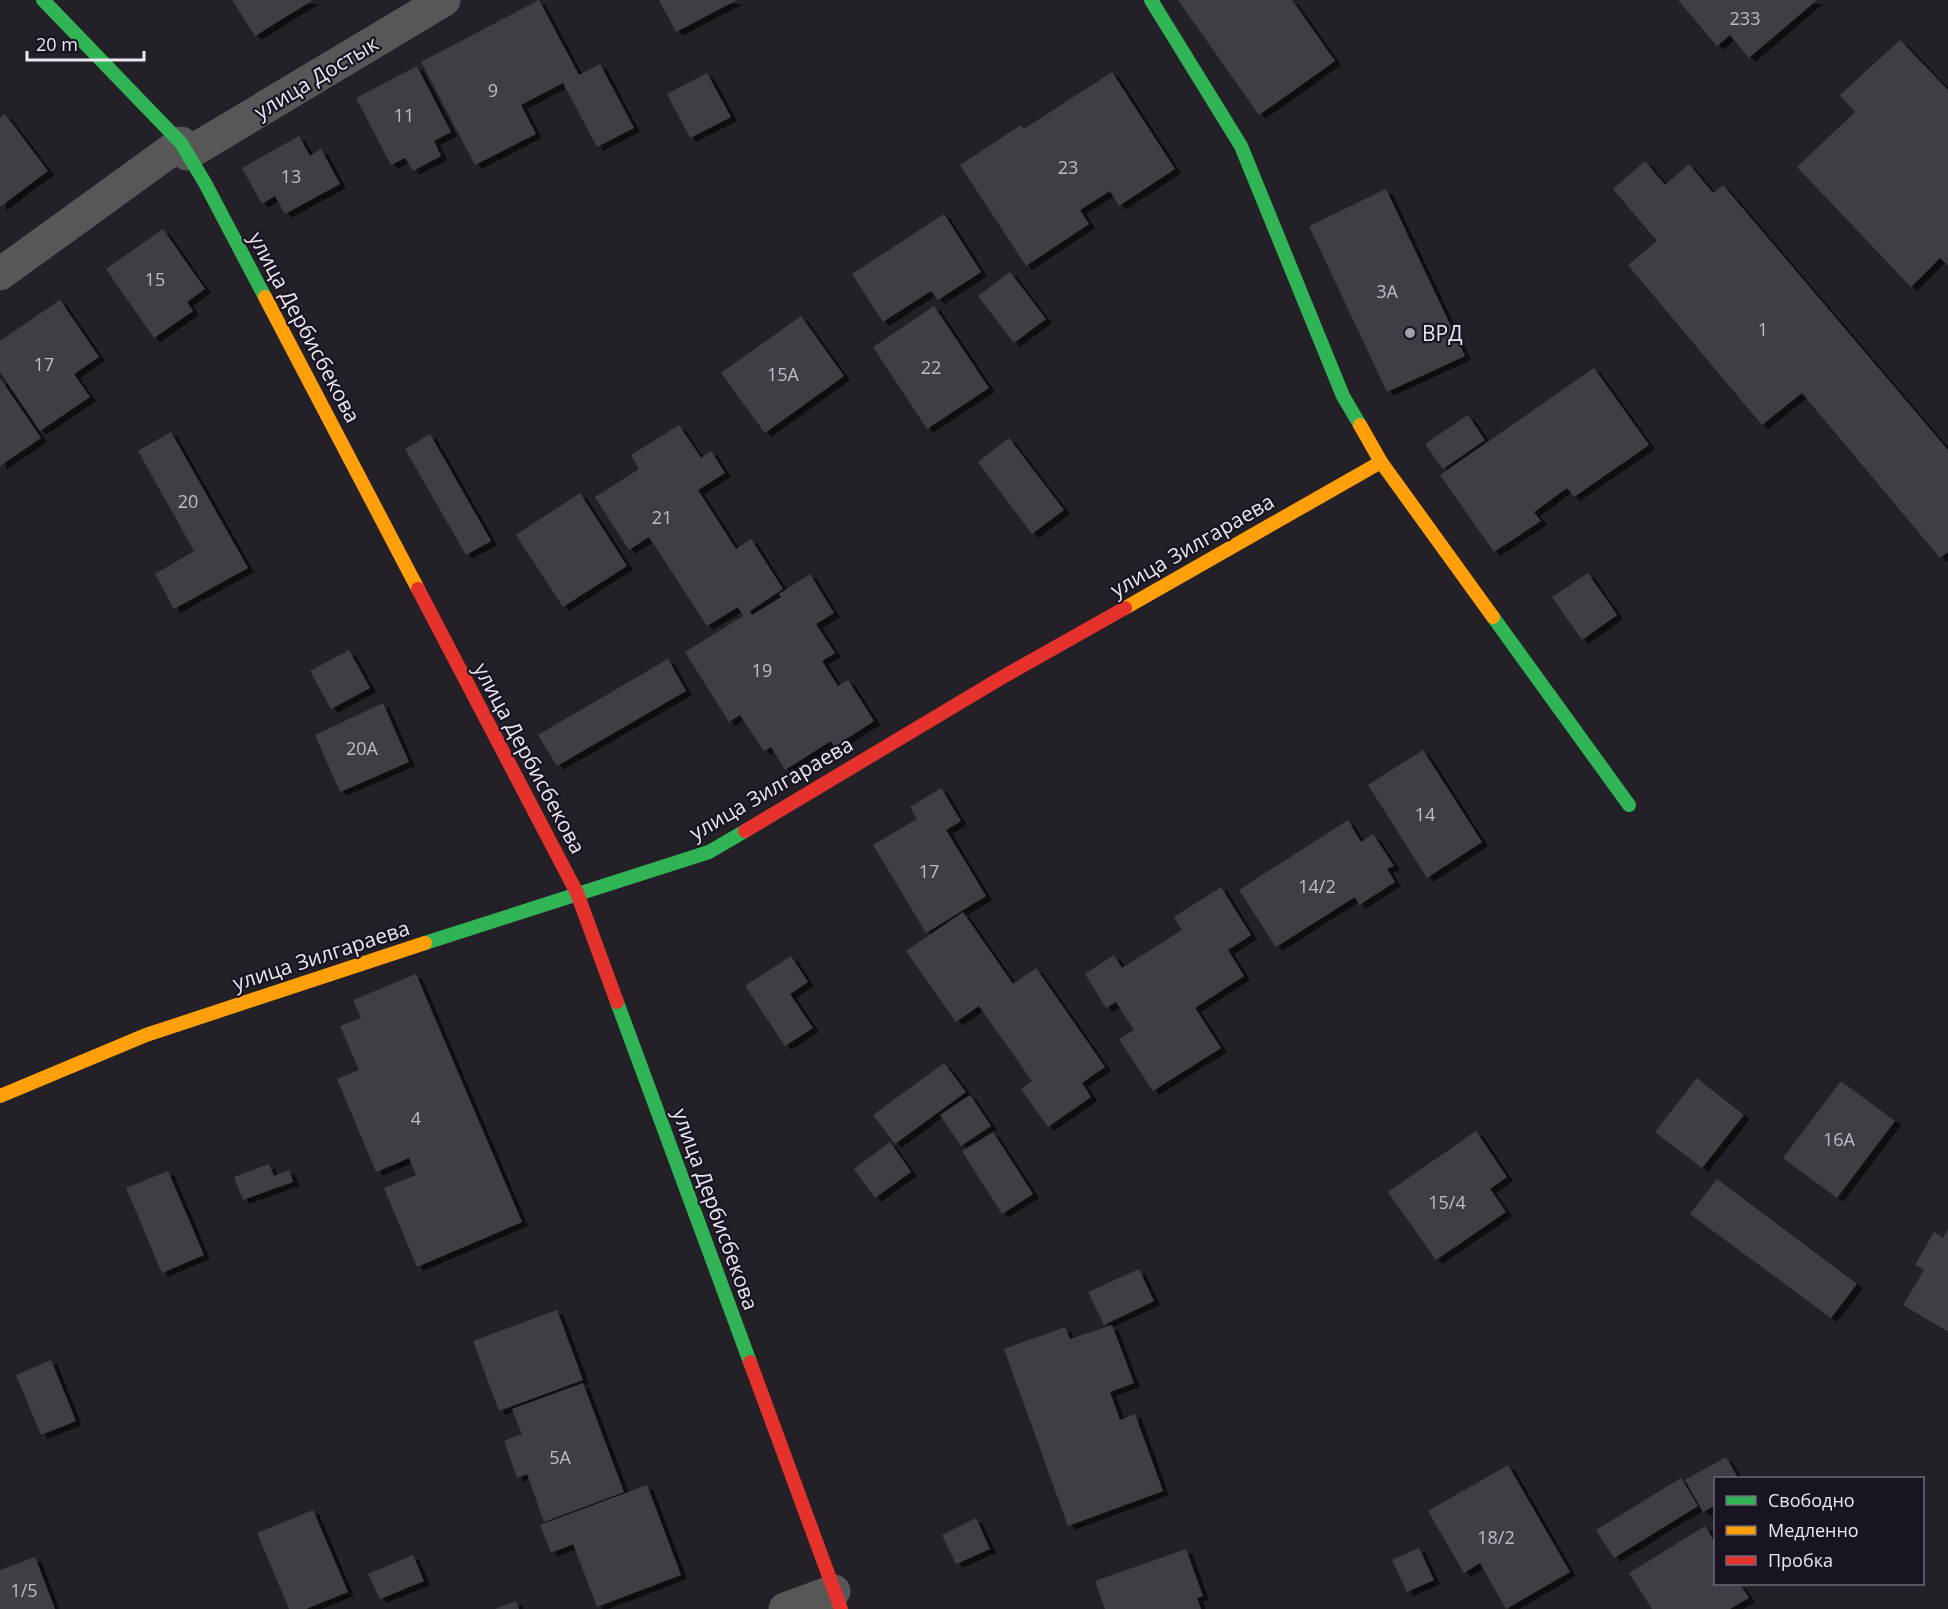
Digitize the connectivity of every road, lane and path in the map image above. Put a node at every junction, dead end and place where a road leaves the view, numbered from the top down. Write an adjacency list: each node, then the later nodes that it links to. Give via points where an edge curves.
1 (43, 0): 4 (street, улица Дербисбекова)
2 (444, 0): 4 (street, улица Достык)
3 (1150, 0): 6 (street, via 1241,146 1343,396)
4 (184, 148): 5 (street, улица Достык); 8 (street, улица Дербисбекова, via 206,183)
5 (0, 274)
6 (1381, 462): 7 (street); 8 (street, улица Зилгараева, via 1000,678 710,852)
7 (1629, 805)
8 (577, 893): 9 (street, улица Зилгараева, via 146,1035); 10 (street, улица Дербисбекова)
9 (0, 1096)
10 (837, 1600): 11 (street)
11 (785, 1609)

